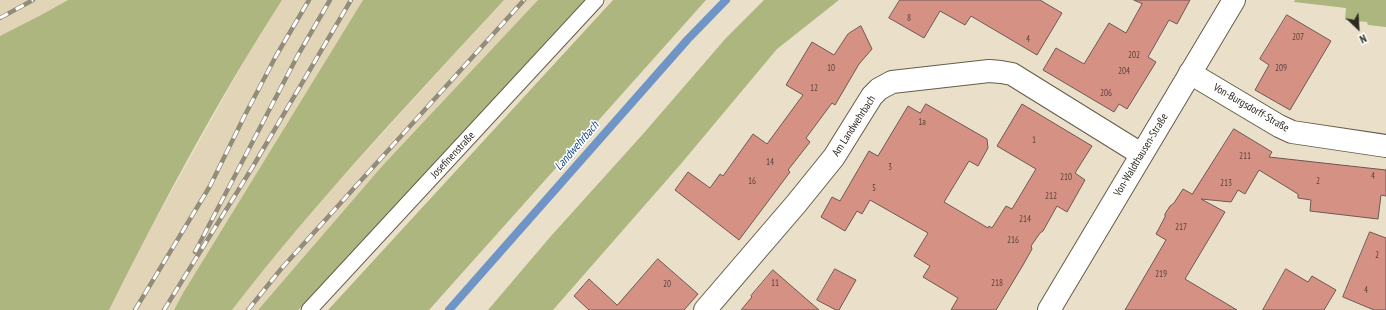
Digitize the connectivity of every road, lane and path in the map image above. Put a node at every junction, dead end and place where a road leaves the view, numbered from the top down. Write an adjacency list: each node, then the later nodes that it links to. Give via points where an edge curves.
1 (596, 0): 6 (lane, Josefinenstraße)
2 (1234, 0): 3 (street, Von-Waldthausen-Straße)
3 (1190, 73): 4 (street, Von-Burgsdorff-Straße, via 1292,132); 5 (street, Von-Waldthausen-Straße)
4 (1386, 146)
5 (1141, 154): 7 (street, Am Landwehrbach, via 1012,74 989,71 892,82 879,89 834,157); 8 (street, Von-Waldthausen-Straße)
6 (309, 310)
7 (705, 310)
8 (1049, 310)

